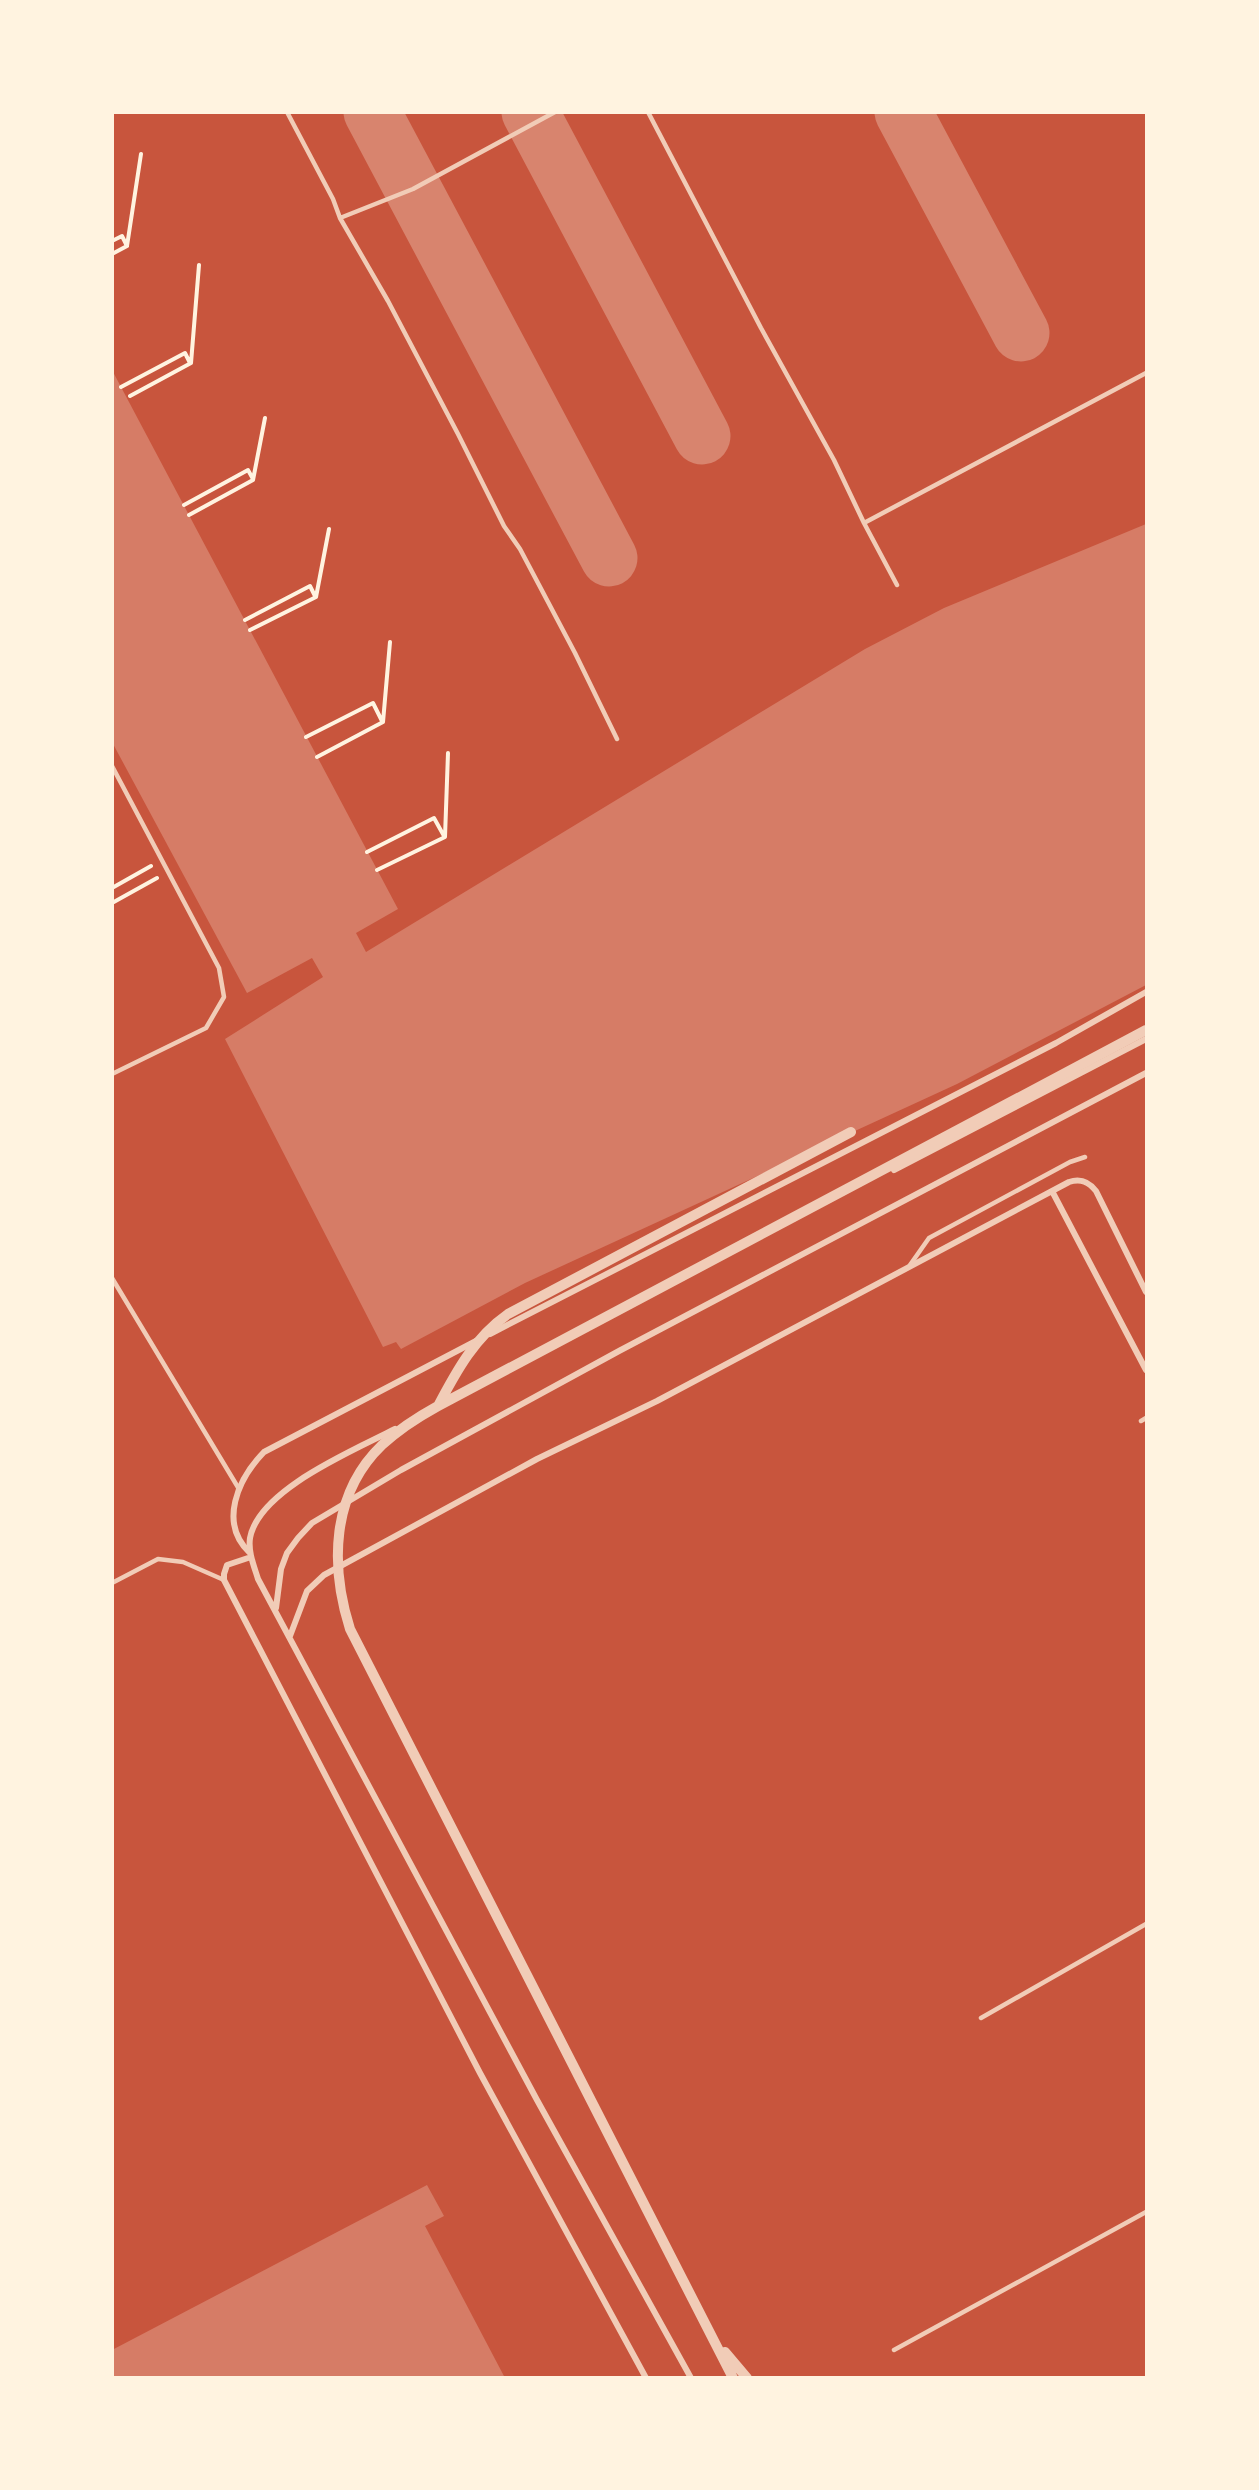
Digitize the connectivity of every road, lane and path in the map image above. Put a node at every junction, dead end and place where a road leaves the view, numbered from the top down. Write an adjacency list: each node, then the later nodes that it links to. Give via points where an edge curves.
1 (287, 112): 5 (lane)
2 (555, 112): 5 (lane, via 413,189)
3 (648, 112): 18 (lane)
4 (141, 154): 7 (path)
5 (340, 218): 27 (lane, via 388,301 504,526 520,549)
6 (112, 241): 7 (path, via 122,236)
7 (128, 246): 8 (path)
8 (112, 254)
9 (199, 266): 10 (path)
10 (190, 363): 12 (path, via 185,353); 13 (path)
11 (1146, 373): 18 (lane)
12 (122, 387)
13 (130, 396)
14 (265, 417): 15 (path)
15 (253, 480): 16 (path, via 248,470); 17 (path)
16 (184, 505)
17 (189, 515)
18 (864, 523): 20 (lane)
19 (329, 529): 21 (path)
20 (897, 585)
21 (316, 597): 22 (path, via 310,586); 23 (path)
22 (245, 620)
23 (250, 630)
24 (390, 642): 25 (path)
25 (383, 722): 26 (path, via 373,703); 29 (path)
26 (306, 737)
27 (617, 739)
28 (448, 753): 31 (path)
29 (317, 757)
30 (112, 766): 42 (lane, via 219,968 224,997 206,1028)
31 (445, 837): 32 (path, via 434,818); 34 (path)
32 (367, 852)
33 (153, 865): 36 (path)
34 (377, 870)
35 (160, 876): 37 (path)
36 (112, 888)
37 (112, 903)
38 (1146, 992): 53 (street, via 1056,1043 279,1442 255,1461)
39 (1146, 1030): 50 (street)
40 (1146, 1039): 54 (street, via 314,1471 264,1509 251,1532)
41 (1146, 1073): 57 (street, via 619,1351 312,1523 287,1553)
42 (112, 1074)
43 (851, 1132): 50 (street, via 508,1314 490,1326 473,1347)
44 (1085, 1156): 46 (lane, via 929,1238)
45 (1052, 1191): 46 (street); 48 (street, via 1076,1180 1090,1184); 49 (street)
46 (910, 1266): 58 (street, via 657,1401 537,1459 324,1575 307,1591)
47 (112, 1278): 53 (lane)
48 (1146, 1292)
49 (1146, 1370)
50 (438, 1406): 62 (street, via 407,1424 381,1446 358,1475 339,1528 336,1555 341,1603 350,1629)
51 (1146, 1418): 52 (lane)
52 (1141, 1420)
53 (239, 1489): 54 (street, via 234,1531)
54 (251, 1555): 55 (street, via 227,1565); 57 (street, via 258,1579)
55 (225, 1580): 56 (lane, via 183,1562 158,1559); 64 (street, via 480,2073)
56 (112, 1583)
57 (276, 1608): 58 (street)
58 (290, 1636): 65 (street, via 537,2100)
59 (1146, 1924): 60 (lane)
60 (981, 2018)
61 (1146, 2212): 63 (lane)
62 (713, 2338): 66 (street); 67 (street)
63 (894, 2350)
64 (645, 2378)
65 (691, 2378)
66 (733, 2378)
67 (747, 2378)

